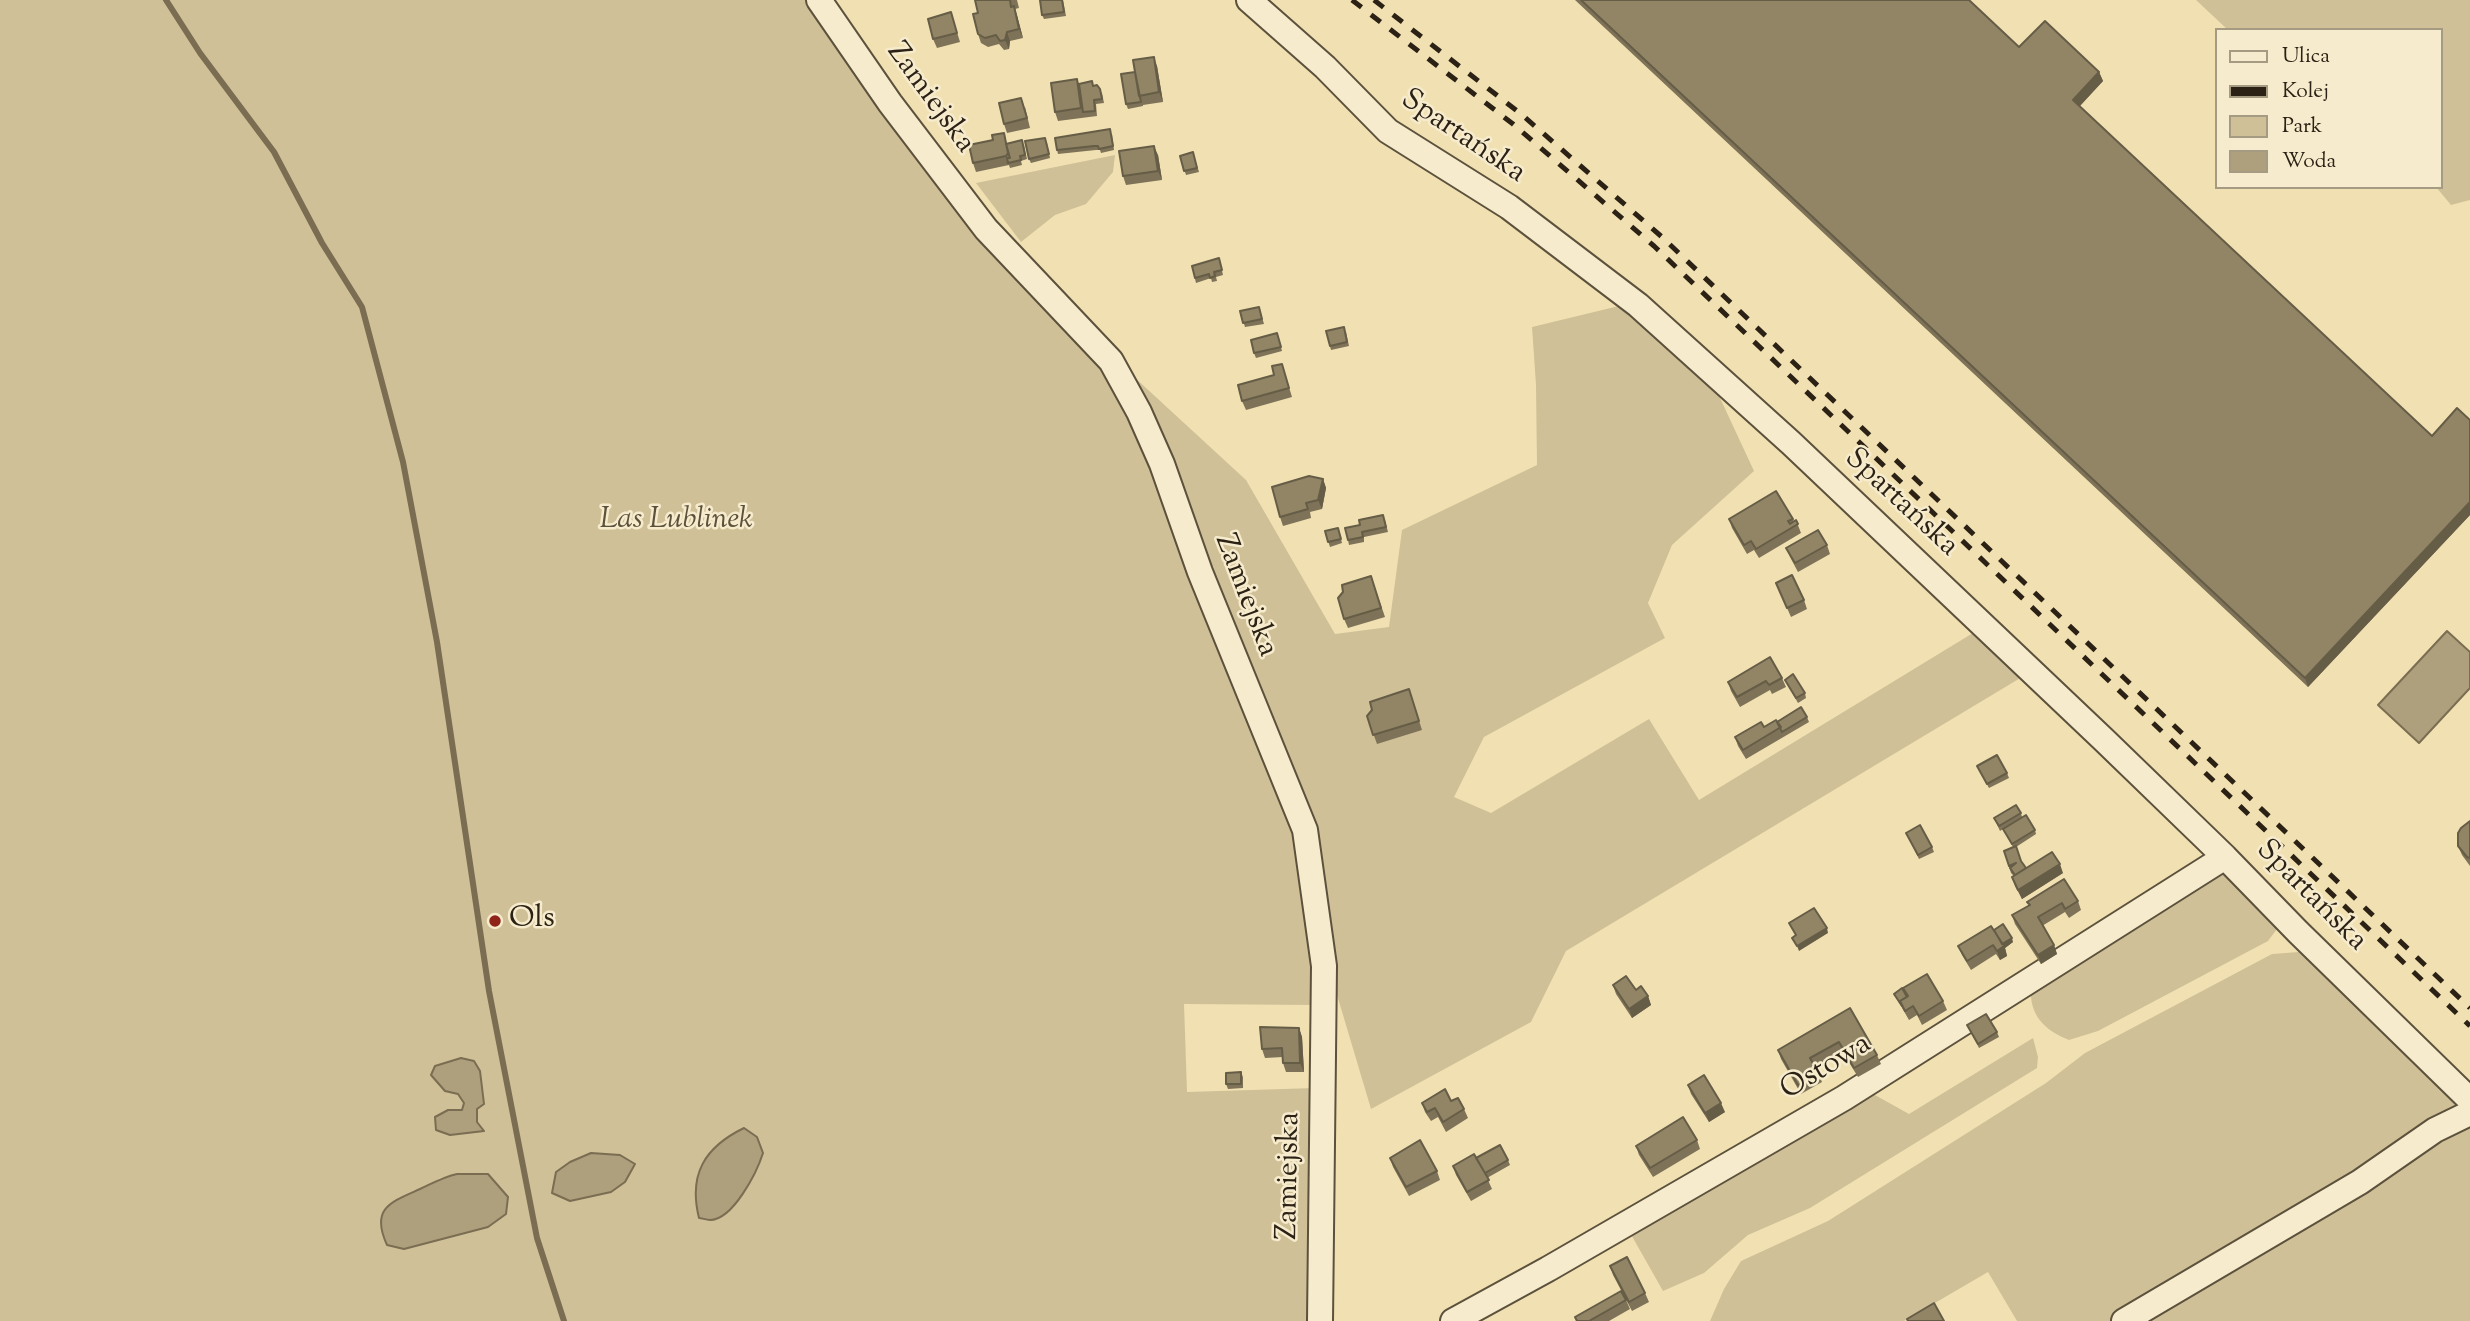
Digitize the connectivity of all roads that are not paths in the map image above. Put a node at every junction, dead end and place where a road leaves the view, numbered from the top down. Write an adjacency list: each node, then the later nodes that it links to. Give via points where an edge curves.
1 (819, 0): 6 (street, Zamiejska, via 986,229 1111,361 1162,464 1200,572 1305,830 1324,966)
2 (1249, 0): 3 (street, Spartańska, via 1325,66 1394,136 1509,207 1638,306 1791,443)
3 (2225, 857): 4 (street, Spartańska); 7 (street, Ostowa, via 1844,1098)
4 (2470, 1100)
5 (2470, 1112): 8 (street)
6 (1320, 1321)
7 (1453, 1321)
8 (2124, 1321)

